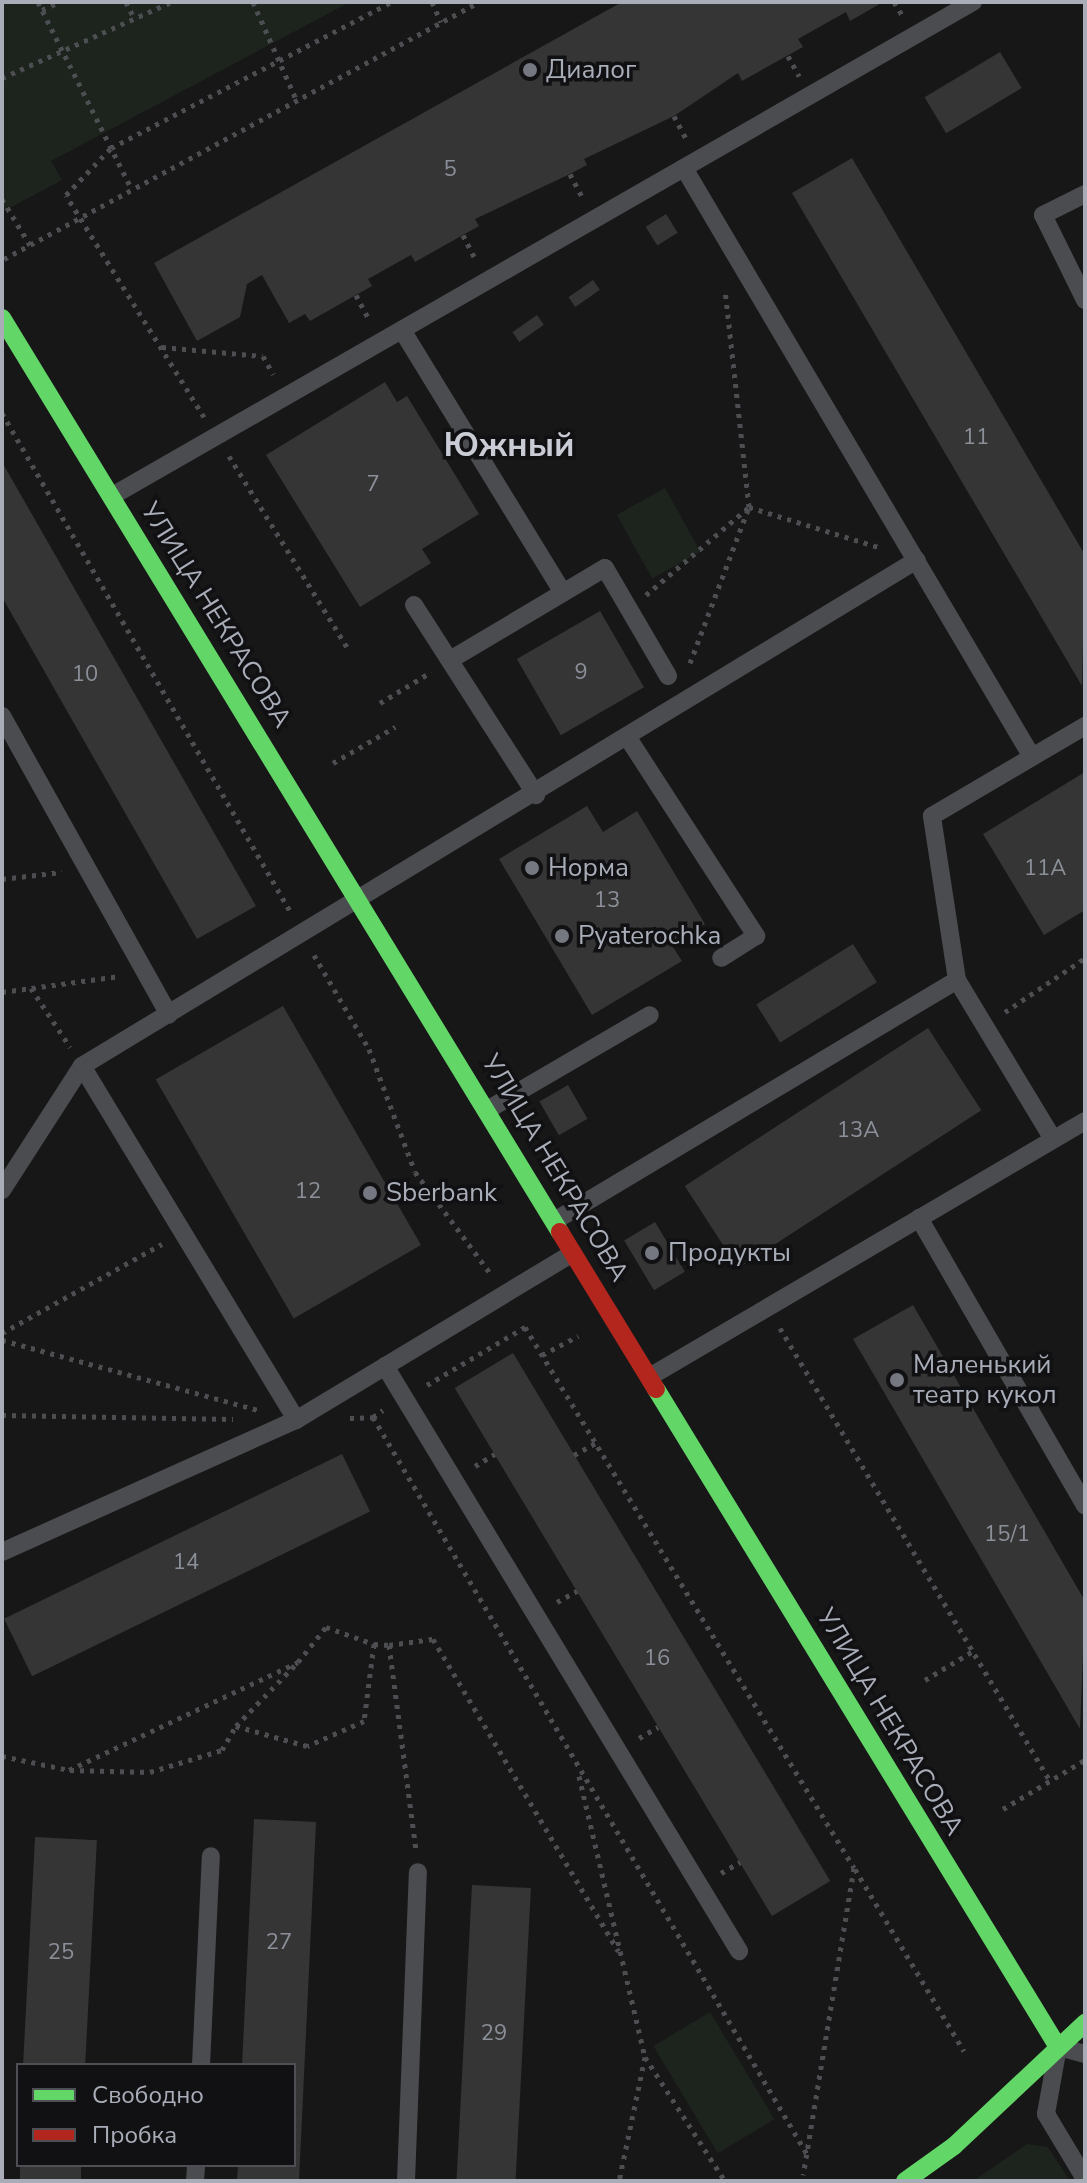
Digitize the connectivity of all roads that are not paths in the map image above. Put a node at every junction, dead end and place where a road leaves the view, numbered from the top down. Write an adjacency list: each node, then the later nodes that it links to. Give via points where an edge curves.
1 (973, 2): 2 (lane)
2 (684, 168): 6 (lane); 8 (lane)
3 (1085, 194): 4 (lane, via 1043,215)
4 (1085, 300)
5 (2, 318): 7 (street, УЛИЦА НЕКРАСОВА)
6 (402, 330): 7 (lane); 9 (lane)
7 (112, 496): 18 (street, УЛИЦА НЕКРАСОВА)
8 (917, 560): 15 (lane); 16 (lane)
9 (563, 593): 11 (lane); 12 (lane, via 605,568)
10 (414, 605): 11 (lane)
11 (450, 660): 17 (lane)
12 (668, 676)
13 (2, 716): 21 (lane)
14 (1085, 726): 16 (lane)
15 (628, 738): 17 (lane); 19 (lane, via 756,936)
16 (1032, 757): 20 (lane, via 932,816)
17 (536, 795): 18 (lane)
18 (363, 902): 21 (lane); 24 (street, УЛИЦА НЕКРАСОВА)
19 (721, 958)
20 (957, 980): 26 (lane); 29 (lane)
21 (169, 1015): 23 (lane)
22 (650, 1015): 24 (lane)
23 (82, 1066): 27 (lane); 33 (lane)
24 (489, 1109): 29 (street, УЛИЦА НЕКРАСОВА)
25 (1085, 1121): 26 (lane)
26 (1053, 1139): 28 (lane)
27 (2, 1190)
28 (919, 1218): 32 (lane); 34 (lane)
29 (556, 1220): 30 (street, УЛИЦА НЕКРАСОВА)
30 (575, 1252): 31 (lane); 32 (street, УЛИЦА НЕКРАСОВА)
31 (385, 1366): 33 (lane); 38 (lane)
32 (651, 1376): 40 (street, УЛИЦА НЕКРАСОВА)
33 (296, 1420): 35 (lane)
34 (1085, 1505)
35 (2, 1552)
36 (211, 1856): 42 (lane)
37 (418, 1872): 44 (lane)
38 (739, 1951)
39 (1085, 2023): 40 (street)
40 (1058, 2047): 41 (lane); 43 (lane, via 1046,2114); 45 (street, via 954,2146)
41 (1085, 2054)
42 (201, 2063)
43 (1085, 2179)
44 (406, 2181)
45 (905, 2181)

